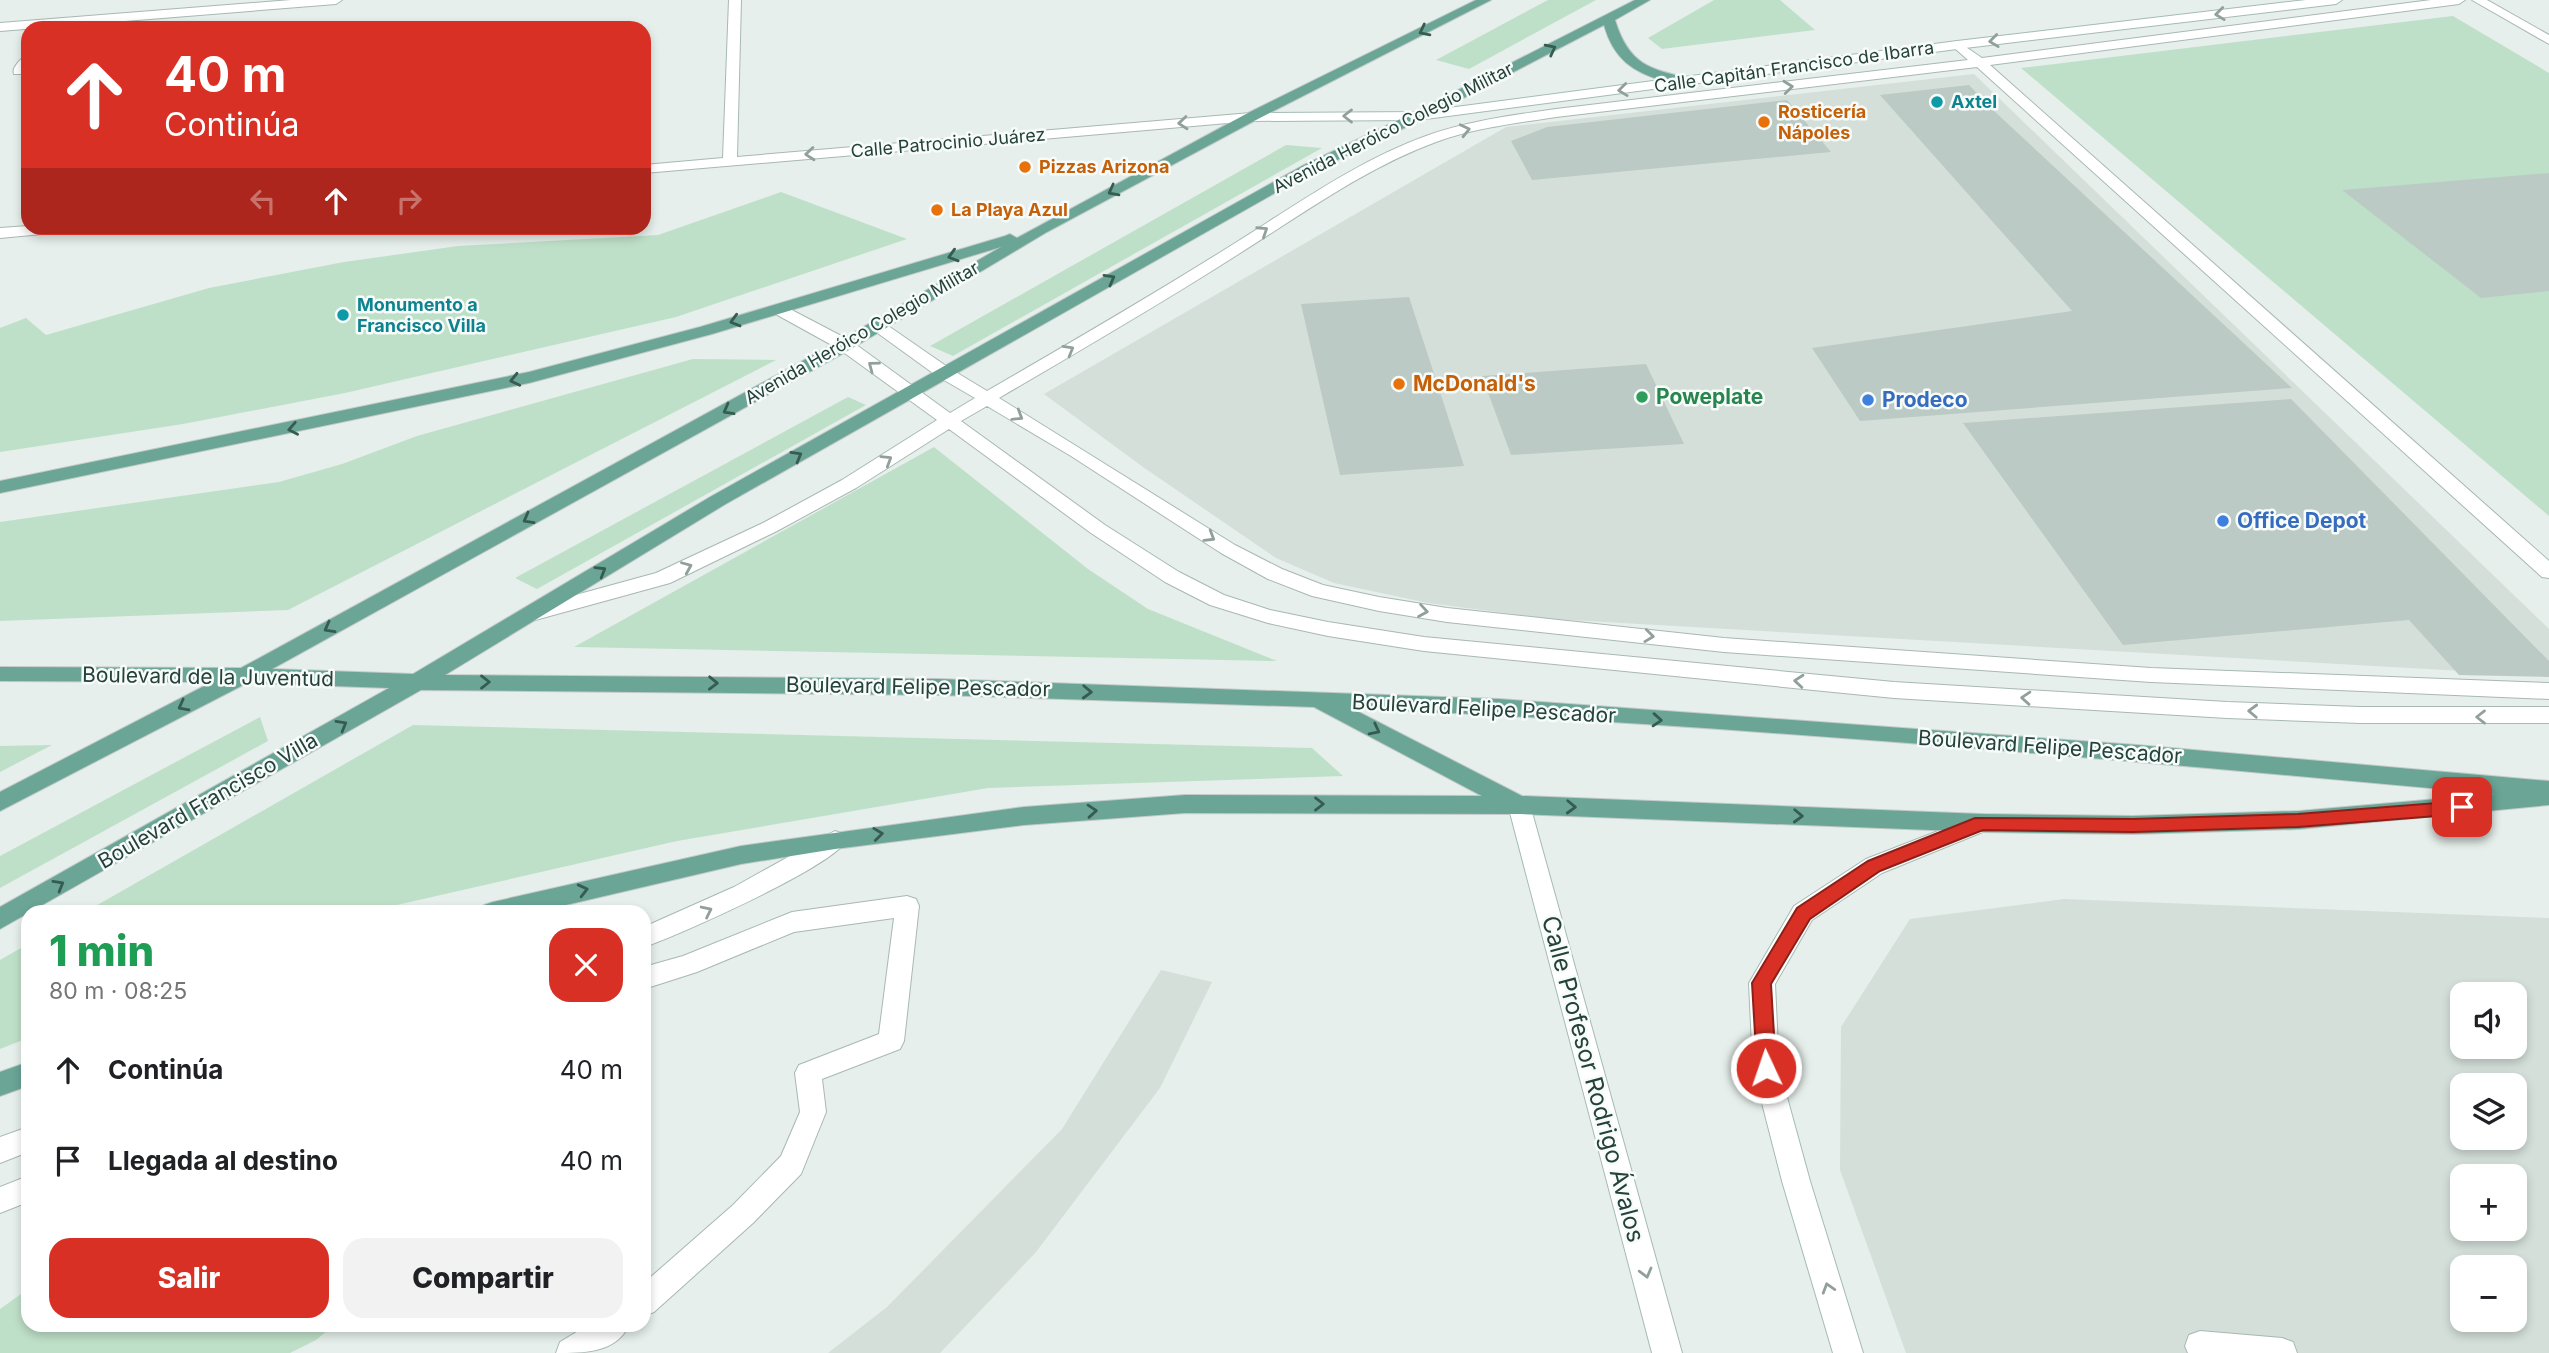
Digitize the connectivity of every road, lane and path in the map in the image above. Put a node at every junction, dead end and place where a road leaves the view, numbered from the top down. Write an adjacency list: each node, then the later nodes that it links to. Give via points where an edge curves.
1 (336, 0): 9 (street)
2 (735, 0): 18 (street)
3 (1485, 0): 17 (main road, Avenida Heróico Colegio Militar, one-way to 17)
4 (1644, 0): 8 (main road, Avenida Heróico Colegio Militar)
5 (2336, 0): 13 (street, Calle Capitán Francisco de Ibarra, one-way to 13)
6 (2459, 0): 14 (street)
7 (2478, 0): 12 (street)
8 (1609, 20): 15 (main road, via 1616,47 1625,58 1659,77); 16 (main road, Avenida Heróico Colegio Militar, one-way to 8)
9 (100, 21)
10 (21, 26): 11 (street)
11 (0, 27)
12 (2549, 40)
13 (1957, 45): 14 (street); 15 (street, Calle Capitán Francisco de Ibarra)
14 (1980, 63): 28 (street, one-way to 14, via 1337,186 1433,138 1556,113); 33 (street)
15 (1687, 82): 16 (street, Calle Capitán Francisco de Ibarra, one-way to 16)
16 (1418, 116): 17 (street, Calle Capitán Francisco de Ibarra, one-way to 17); 26 (main road, Avenida Heróico Colegio Militar, one-way to 16, via 1307,169)
17 (1251, 117): 18 (street, Calle Patrocinio Juárez, one-way to 18); 20 (main road, Avenida Heróico Colegio Militar, one-way to 20)
18 (730, 161): 19 (street, Calle Patrocinio Juárez)
19 (651, 168)
20 (1042, 229): 23 (main road, one-way to 23); 24 (main road, Avenida Heróico Colegio Militar)
21 (21, 231): 22 (street)
22 (0, 233)
23 (778, 309): 25 (street); 30 (main road, one-way to 30, via 604,359 449,395)
24 (878, 326): 25 (main road, Avenida Heróico Colegio Militar); 26 (street)
25 (845, 345): 27 (street, one-way to 25); 36 (main road, Avenida Heróico Colegio Militar, one-way to 36)
26 (943, 372): 27 (main road, Avenida Heróico Colegio Militar); 28 (street)
27 (908, 392): 29 (street); 34 (main road, Avenida Heróico Colegio Militar, one-way to 27)
28 (988, 397): 29 (street); 38 (street, one-way to 38, via 1275,574 1379,604 1738,646 2151,675)
29 (947, 422): 34 (street, one-way to 29, via 663,578 708,558 838,490); 40 (street, one-way to 29, via 2266,712 1894,690 1437,646 1328,629 1217,600 1172,577)
30 (88, 467): 31 (main road); 32 (main road)
31 (0, 478)
32 (0, 488)
33 (2549, 572)
34 (528, 615): 37 (main road, Avenida Heróico Colegio Militar)
35 (0, 674): 36 (main road, Boulevard de la Juventud)
36 (244, 675): 37 (main road, Boulevard de la Juventud); 43 (main road, one-way to 43)
37 (417, 682): 39 (main road, Boulevard Felipe Pescador, one-way to 39, via 911,686); 47 (main road, Boulevard Francisco Villa, one-way to 37)
38 (2549, 691)
39 (1315, 699): 41 (main road, Boulevard Felipe Pescador, one-way to 41, via 1499,707 2137,752); 44 (main road, one-way to 44)
40 (2549, 715)
41 (2549, 790)
42 (2549, 798): 45 (main road, via 2298,820)
43 (0, 802)
44 (1519, 805): 45 (main road, one-way to 45); 46 (main road, one-way to 44, via 1024,817 1185,804); 63 (street, Calle Profesor Rodrigo Ávalos, one-way to 63)
45 (1982, 823): 64 (street, one-way to 45, via 1766,1068 1762,983 1803,914 1874,866)
46 (835, 840): 48 (main road, one-way to 46, via 715,861); 51 (street, one-way to 46, via 759,887)
47 (25, 905)
48 (523, 905)
49 (21, 907): 50 (main road, Boulevard Francisco Villa, one-way to 49)
50 (0, 919)
51 (651, 934)
52 (651, 976): 59 (street, via 792,922 907,906 891,1041 808,1073 813,1112 790,1164 743,1214)
53 (21, 1076): 54 (main road)
54 (0, 1084)
55 (21, 1142): 56 (street)
56 (0, 1150)
57 (21, 1192): 58 (street)
58 (0, 1200)
59 (651, 1296)
60 (603, 1332): 62 (street)
61 (2200, 1346): 65 (street)
62 (571, 1353)
63 (1667, 1353)
64 (1848, 1353)
65 (2282, 1353)

